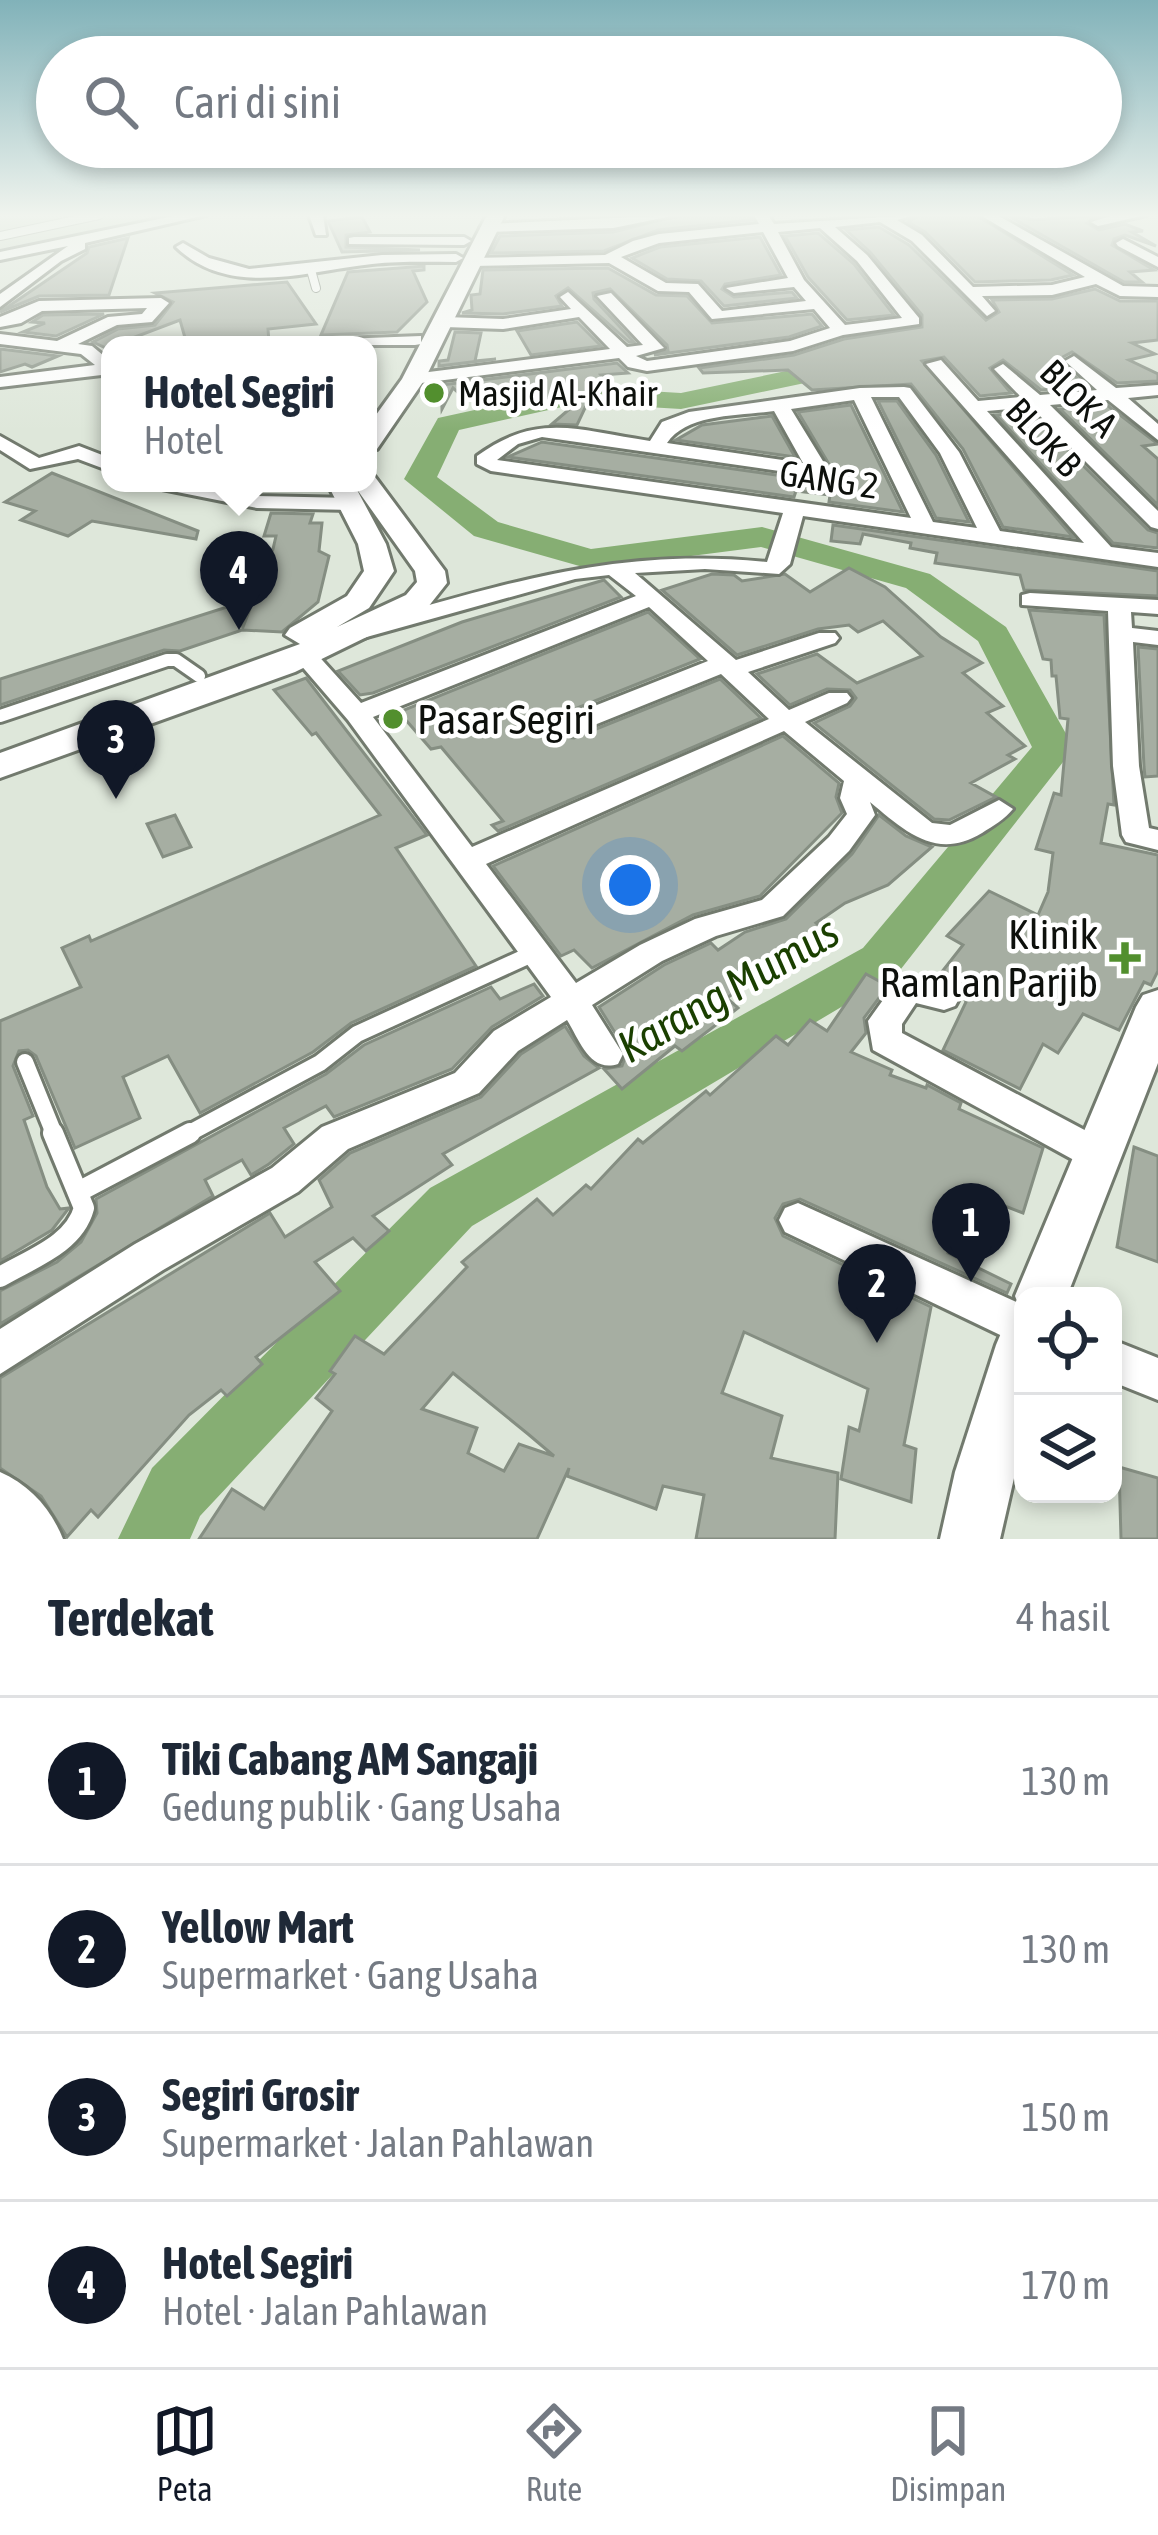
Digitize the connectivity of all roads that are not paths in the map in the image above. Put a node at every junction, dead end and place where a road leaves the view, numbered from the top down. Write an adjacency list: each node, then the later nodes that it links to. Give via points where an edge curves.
1 (444, 287): 23 (street)
2 (454, 287): 19 (street)
3 (694, 287): 15 (street, via 718,316)
4 (745, 287): 10 (street)
5 (804, 287): 15 (street)
6 (886, 287): 21 (street, via 914,321)
7 (965, 287): 11 (street)
8 (1065, 287): 11 (street)
9 (1115, 287): 12 (street)
10 (734, 288)
11 (970, 292): 16 (street)
12 (1158, 292)
13 (605, 296): 26 (street, via 657,347)
14 (568, 297): 17 (street)
15 (818, 304): 21 (street)
16 (987, 311)
17 (582, 312): 20 (street); 26 (street)
18 (0, 322): 25 (street, via 37,306 161,303 146,319 114,320)
19 (445, 322): 20 (street); 33 (street)
20 (503, 324): 29 (street)
21 (841, 330): 26 (street, via 793,346 646,366)
22 (0, 339): 25 (street)
23 (416, 340): 24 (street); 35 (street)
24 (377, 342)
25 (59, 346): 27 (street)
26 (626, 353): 29 (street)
27 (101, 362)
28 (1074, 362): 38 (street)
29 (539, 364): 33 (street)
30 (935, 364): 41 (street, BLOK B)
31 (1004, 369): 39 (street, BLOK A)
32 (101, 370): 34 (street)
33 (413, 379): 44 (street)
34 (0, 382)
35 (377, 390)
36 (1158, 390): 38 (street)
37 (860, 393): 40 (street); 57 (street); 58 (street, via 910,395)
38 (1110, 395): 39 (street); 43 (street)
39 (1036, 401): 41 (street); 56 (street, BLOK A)
40 (780, 406): 47 (street, via 678,422); 49 (street)
41 (972, 407): 59 (street, BLOK B)
42 (1158, 415): 43 (street)
43 (1136, 416): 45 (street)
44 (377, 431)
45 (1158, 434)
46 (0, 442): 48 (street, via 37,465 77,452)
47 (654, 449): 49 (street); 55 (street, GANG 2, via 533,431 486,457 491,465)
48 (101, 461)
49 (819, 471): 54 (street)
50 (207, 492): 51 (street, via 257,502)
51 (337, 492)
52 (354, 492): 66 (street, via 378,561)
53 (355, 492): 66 (street, via 430,571 432,583 417,601)
54 (819, 511): 55 (street, GANG 2); 57 (street, GANG 2)
55 (794, 512): 61 (street, via 779,564 770,569 705,562)
56 (1158, 523)
57 (925, 526): 58 (street, GANG 2)
58 (992, 536): 59 (street, GANG 2)
59 (1106, 554): 60 (street, GANG 2)
60 (1158, 560)
61 (614, 568): 62 (street); 66 (street)
62 (652, 597): 71 (street); 74 (street)
63 (1030, 600): 64 (street)
64 (1119, 604): 65 (street); 67 (street)
65 (1158, 607)
66 (359, 617): 70 (street); 72 (street)
67 (1124, 634): 69 (street); 82 (street, via 1136,835)
68 (827, 638): 71 (street)
69 (1158, 638)
70 (305, 656): 74 (street); 79 (street)
71 (730, 666): 76 (street); 77 (street)
72 (199, 676): 75 (lane, via 167,660); 78 (street)
73 (838, 698): 76 (street)
74 (357, 714): 83 (street)
75 (0, 716)
76 (788, 722): 80 (street); 83 (street)
77 (563, 728)
78 (0, 747)
79 (0, 766)
80 (858, 779): 81 (street, via 939,838); 86 (street, via 860,815 772,908 672,942)
81 (999, 809)
82 (1158, 840)
83 (464, 862): 84 (street)
84 (532, 954): 86 (street); 91 (lane, via 357,1034 320,1063)
85 (944, 998): 90 (street, via 909,988 885,1022 886,1040)
86 (571, 1000): 88 (street); 96 (street, via 494,1050 467,1083 335,1138 285,1180)
87 (1158, 1007): 90 (street)
88 (606, 1054)
89 (25, 1062): 91 (lane)
90 (1096, 1154): 94 (street)
91 (78, 1192): 93 (lane, via 80,1225)
92 (797, 1220): 95 (street)
93 (0, 1277)
94 (1044, 1287)
95 (1014, 1321)
96 (0, 1352)
97 (1122, 1364): 99 (street)
98 (1014, 1375): 102 (street)
99 (1158, 1378)
100 (0, 1502): 101 (street)
101 (33, 1539)
102 (970, 1539)

